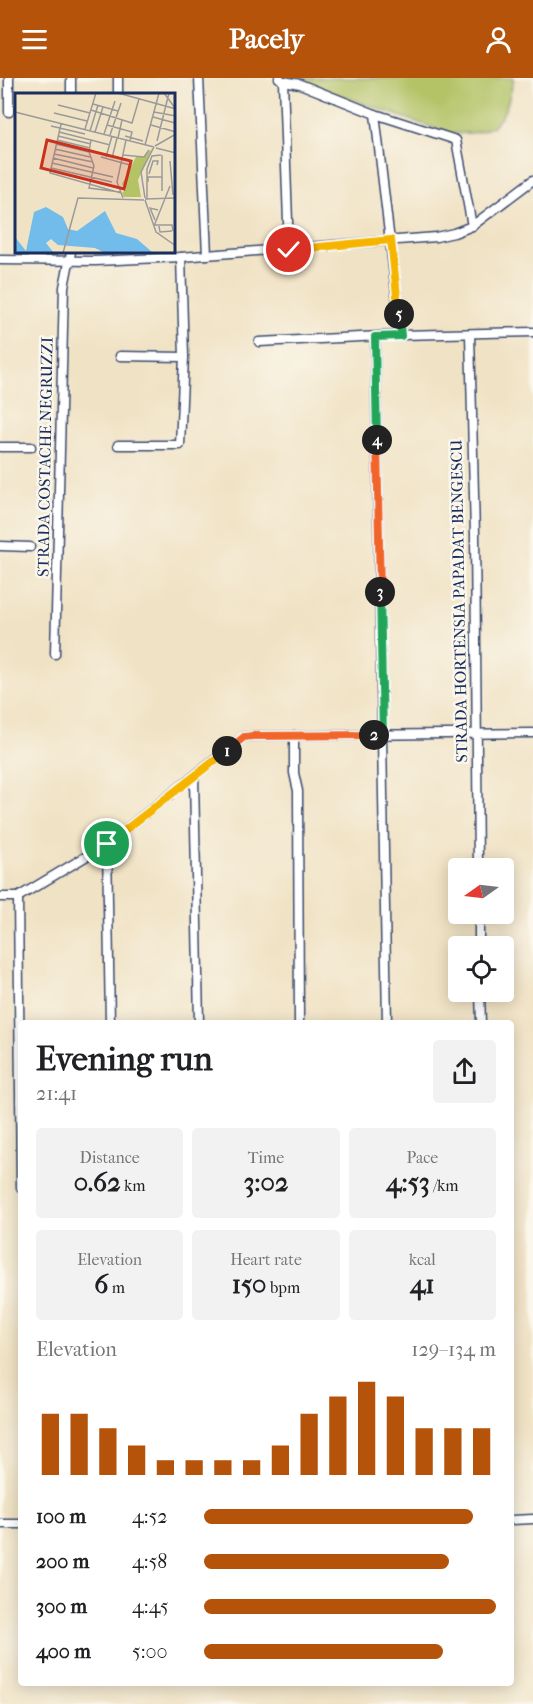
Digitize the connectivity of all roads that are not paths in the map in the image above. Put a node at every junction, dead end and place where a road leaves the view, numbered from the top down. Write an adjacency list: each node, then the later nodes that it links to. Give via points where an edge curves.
1 (9, 78): 4 (street)
2 (199, 78): 10 (street)
3 (281, 80): 5 (street); 9 (street)
4 (9, 112)
5 (375, 114): 7 (street, via 456,140); 8 (street)
6 (533, 180): 7 (street)
7 (472, 226): 8 (street, via 436,237)
8 (391, 240): 9 (street); 17 (street)
9 (289, 250): 10 (street)
10 (207, 255): 13 (street)
11 (119, 256): 12 (street); 13 (street)
12 (71, 257): 14 (street); 27 (street, STRADA COSTACHE NEGRUZZI, via 64,287)
13 (181, 257): 21 (street)
14 (0, 260)
15 (533, 332): 16 (street)
16 (470, 334): 17 (street); 29 (street, STRADA HORTENSIA PAPADAT BENGESCU)
17 (401, 336): 18 (street)
18 (375, 337): 19 (street); 31 (street)
19 (259, 342)
20 (120, 356): 21 (street)
21 (184, 357): 22 (street, via 180,445)
22 (118, 445)
23 (0, 447): 24 (street)
24 (31, 447)
25 (0, 546): 26 (street)
26 (30, 547)
27 (55, 654)
28 (533, 733): 29 (street)
29 (476, 734): 31 (street); 34 (street, STRADA HORTENSIA PAPADAT BENGESCU)
30 (294, 735): 31 (street); 32 (street, via 244,737); 41 (street, via 298,791)
31 (383, 735): 42 (street)
32 (194, 777): 33 (street); 40 (street)
33 (107, 844): 36 (street); 39 (street)
34 (478, 858)
35 (0, 897): 36 (street)
36 (18, 897): 38 (street)
37 (480, 1002): 43 (street)
38 (19, 1020)
39 (110, 1020)
40 (199, 1020)
41 (299, 1020)
42 (387, 1020)
43 (481, 1020)
44 (533, 1518): 45 (street)
45 (514, 1520)
46 (0, 1524): 47 (street)
47 (18, 1524)

